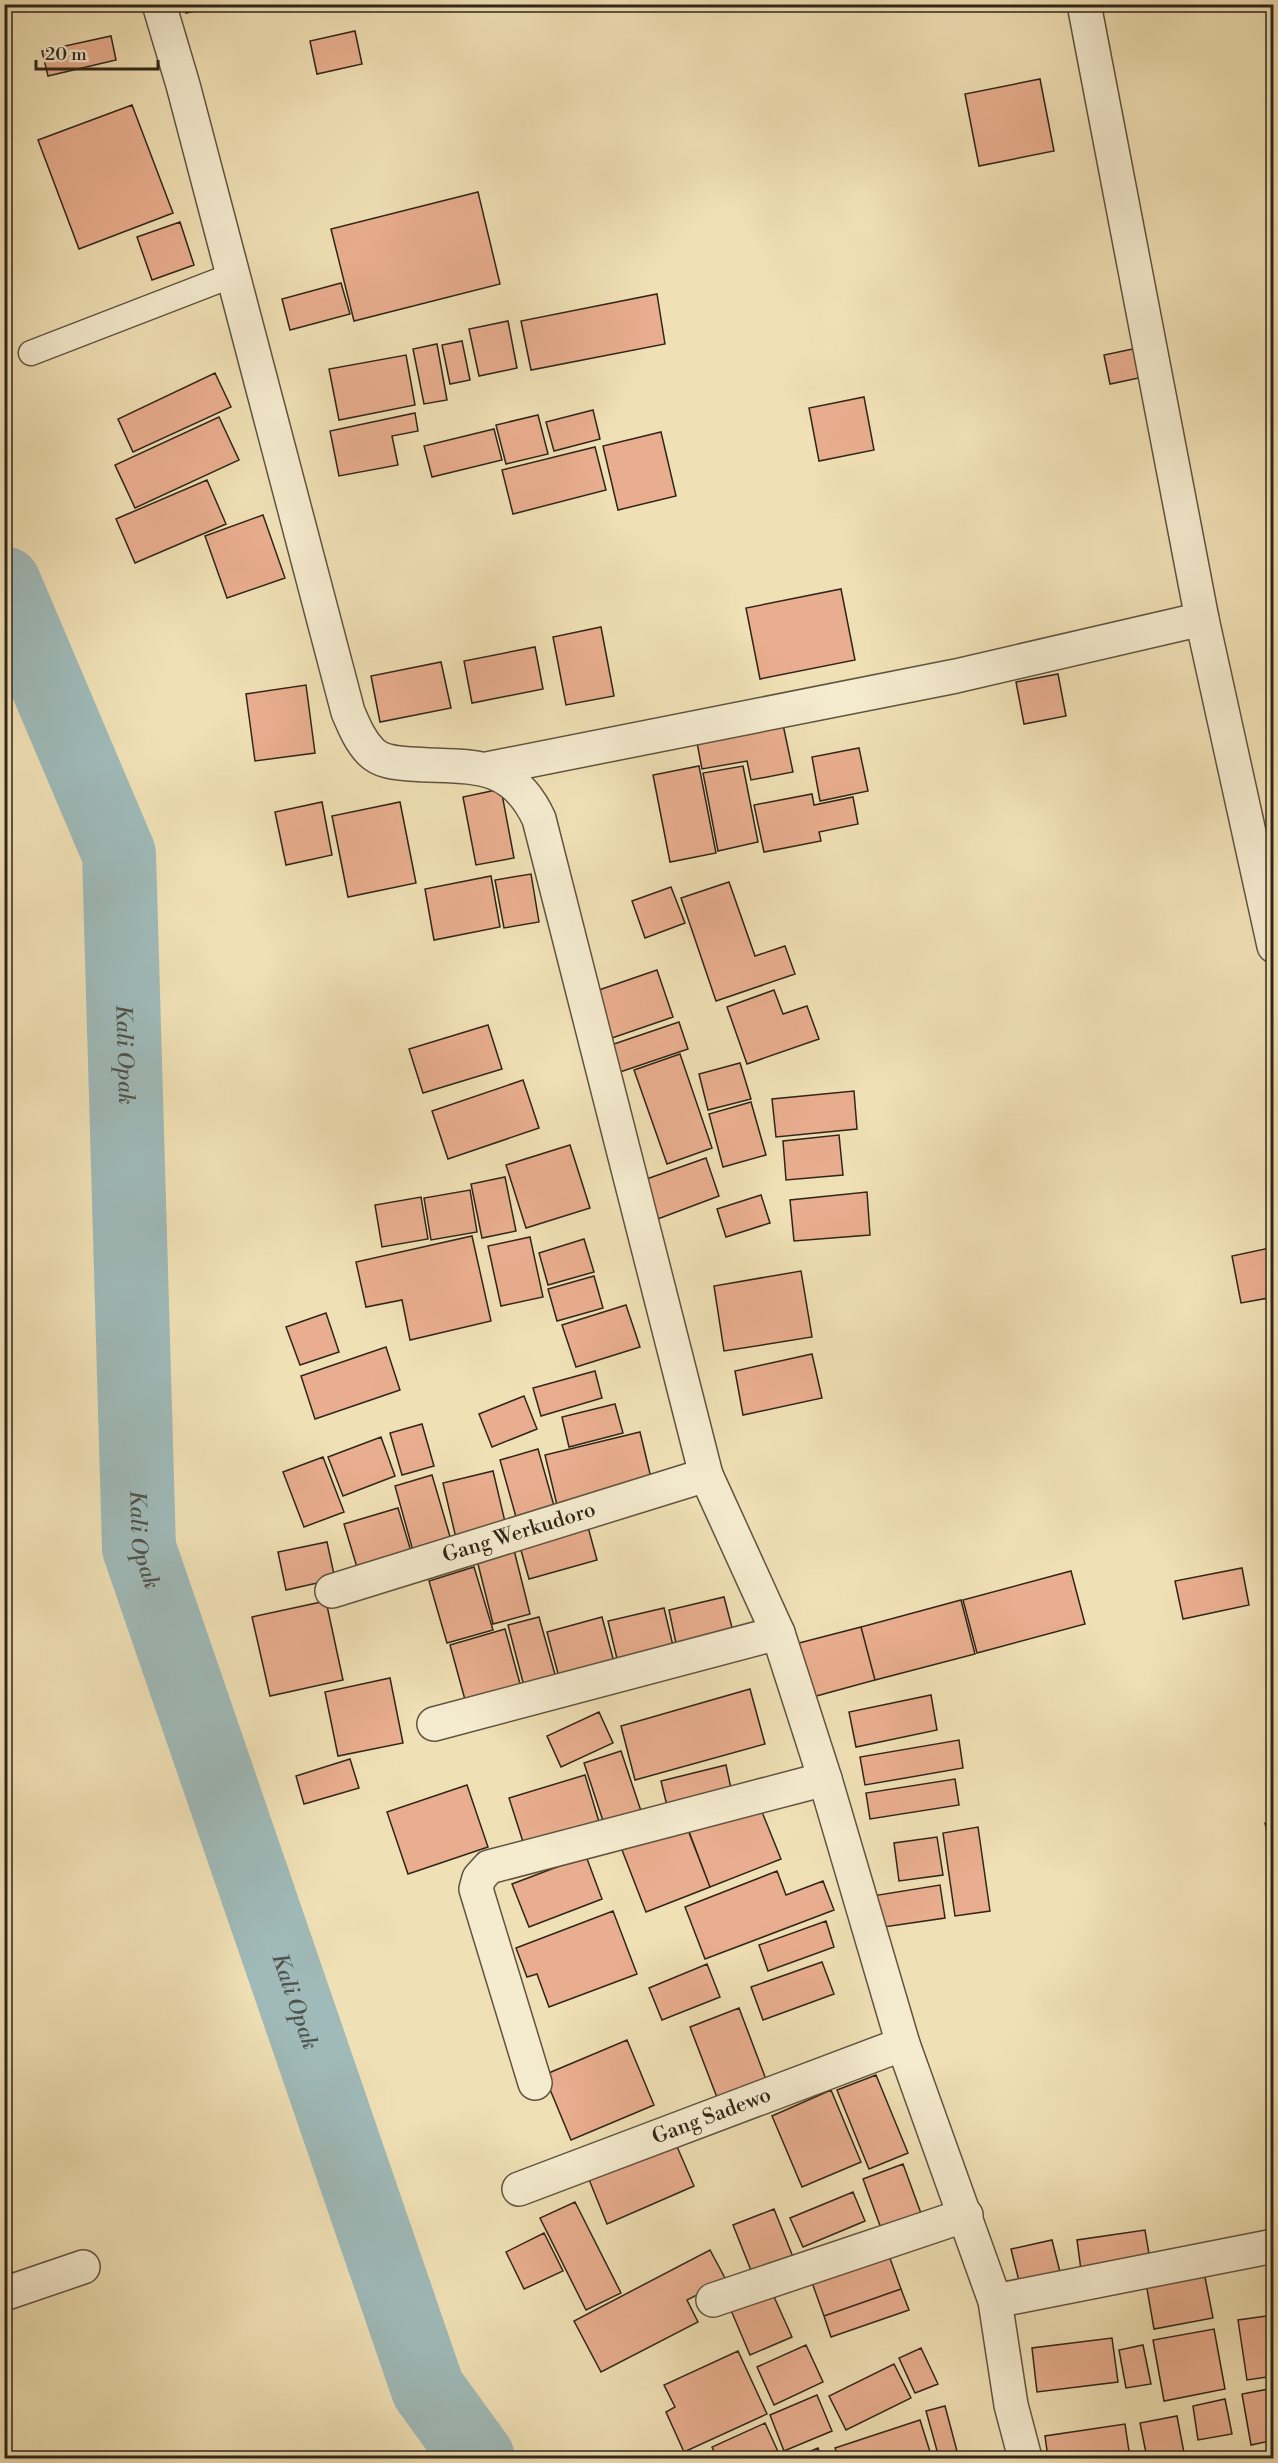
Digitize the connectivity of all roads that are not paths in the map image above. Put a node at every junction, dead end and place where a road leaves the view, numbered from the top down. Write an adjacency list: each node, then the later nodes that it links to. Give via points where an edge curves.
1 (159, 4): 3 (street)
2 (1084, 4): 5 (street)
3 (233, 275): 4 (lane); 6 (street, via 348,712 359,737 372,754 390,763)
4 (31, 353)
5 (1203, 620): 6 (street, via 956,676); 7 (street)
6 (488, 769): 8 (street, via 509,779 529,797 539,819)
7 (1274, 946)
8 (706, 1475): 9 (street, Gang Werkudoro); 10 (street)
9 (332, 1591)
10 (778, 1634): 11 (street); 12 (street)
11 (434, 1725)
12 (825, 1779): 13 (street); 14 (street, via 489,1867 479,1878 476,1890)
13 (903, 2044): 15 (street, Gang Sadewo); 16 (street)
14 (535, 2083)
15 (519, 2189)
16 (966, 2215): 20 (street); 21 (street)
17 (1274, 2246): 21 (street)
18 (83, 2267): 19 (street)
19 (4, 2294)
20 (713, 2300)
21 (995, 2301): 22 (street, via 1011,2405)
22 (1025, 2458)

